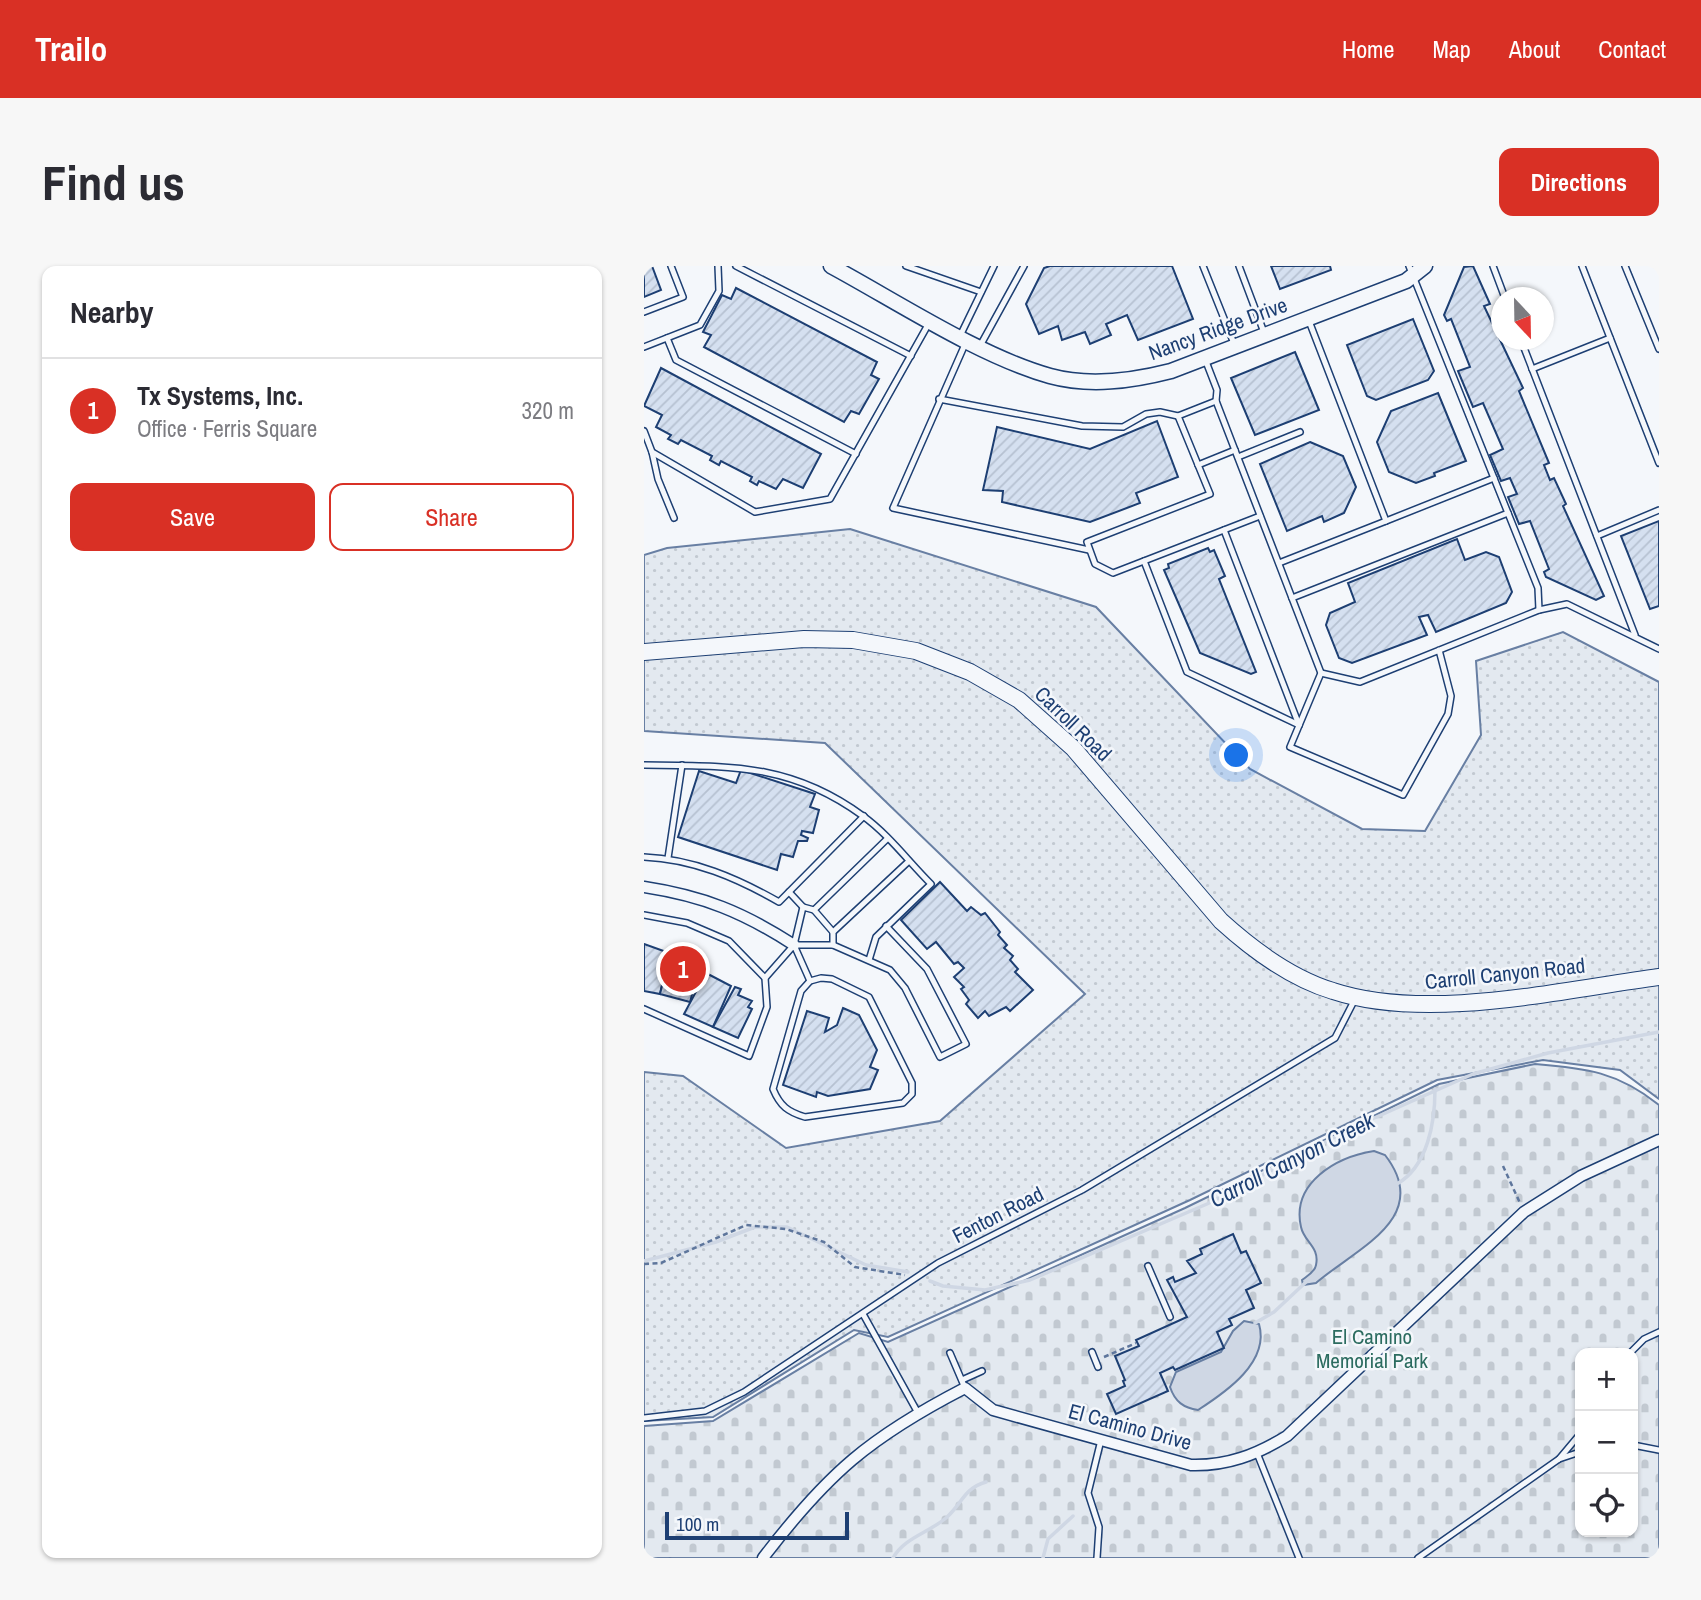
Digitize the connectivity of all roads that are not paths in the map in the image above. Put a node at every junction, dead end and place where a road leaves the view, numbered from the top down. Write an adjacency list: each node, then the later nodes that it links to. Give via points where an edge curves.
1 (671, 266): 16 (lane, via 683,297)
2 (718, 266): 20 (lane, via 719,291 700,326)
3 (736, 266): 27 (lane)
4 (831, 266): 18 (street, Nancy Ridge Drive)
5 (906, 266): 15 (lane)
6 (994, 266): 15 (lane)
7 (1024, 266): 22 (lane)
8 (1203, 266): 23 (lane)
9 (1239, 266): 19 (lane)
10 (1493, 266): 14 (lane)
11 (1582, 266): 21 (lane)
12 (1625, 266): 25 (lane)
13 (1416, 269): 17 (street, Nancy Ridge Drive); 41 (lane)
14 (1501, 287)
15 (981, 292): 22 (lane)
16 (644, 312)
17 (1308, 318): 19 (street, Nancy Ridge Drive); 46 (lane)
18 (931, 321): 22 (street, Nancy Ridge Drive); 27 (lane)
19 (1265, 335): 23 (street, Nancy Ridge Drive)
20 (667, 338): 24 (lane); 37 (lane, via 676,360)
21 (1610, 338): 29 (lane); 39 (lane)
22 (969, 340): 28 (street, Nancy Ridge Drive, via 1016,364 1080,381 1138,380); 30 (lane)
23 (1235, 346): 28 (street, Nancy Ridge Drive)
24 (644, 347)
25 (1659, 349)
26 (1525, 350): 29 (lane)
27 (911, 356): 37 (lane)
28 (1205, 358): 31 (lane, via 1217,390)
29 (1532, 369): 48 (lane)
30 (939, 399): 32 (lane, via 1082,426 1123,427 1160,412); 49 (lane, via 894,508)
31 (1216, 401): 32 (lane); 35 (lane)
32 (1178, 416): 40 (lane)
33 (644, 430): 36 (lane)
34 (1300, 432): 38 (lane)
35 (1235, 450): 38 (lane); 40 (lane)
36 (652, 452): 37 (lane, via 755,512 830,499); 45 (lane)
37 (856, 454)
38 (1238, 457): 44 (lane)
39 (1659, 463)
40 (1198, 465): 49 (lane, via 1210,494 1087,542)
41 (1494, 478): 43 (lane); 46 (lane)
42 (1659, 510): 48 (lane)
43 (1508, 513): 52 (lane); 53 (lane, via 1538,588)
44 (1260, 516): 47 (lane); 51 (lane)
45 (674, 518)
46 (1386, 521): 51 (lane)
47 (1224, 530): 50 (lane); 59 (lane)
48 (1597, 536): 54 (lane)
49 (1089, 550): 50 (lane, via 1095,564 1113,573)
50 (1144, 561): 59 (lane, via 1187,672)
51 (1279, 564): 52 (lane)
52 (1292, 598): 58 (lane)
53 (1539, 610): 54 (lane, via 1567,604); 56 (lane)
54 (1635, 635): 55 (lane)
55 (1659, 649)
56 (1439, 650): 58 (lane, via 1360,682); 59 (lane, via 1451,696 1448,714 1403,795 1290,747)
57 (644, 652): 80 (main road, Carroll Road, via 804,639 853,640 916,651 970,672 1019,700 1073,748 1242,940 1283,969)
58 (1321, 673): 59 (lane)
59 (1299, 725)
60 (644, 765): 61 (lane)
61 (682, 765): 62 (lane, via 743,766 807,782); 65 (lane)
62 (864, 816): 63 (lane); 68 (lane)
63 (887, 839): 66 (lane); 70 (lane)
64 (644, 857): 65 (lane)
65 (668, 858): 68 (lane, via 737,878 779,902)
66 (909, 861): 72 (lane, via 931,884); 73 (lane)
67 (644, 887): 74 (street, via 687,894 733,909)
68 (789, 891): 69 (lane)
69 (803, 907): 70 (lane); 74 (lane)
70 (814, 910): 73 (lane)
71 (644, 915): 78 (lane, via 687,923 729,942)
72 (886, 926): 76 (lane, via 876,937); 76 (lane, via 927,969 965,1044 940,1057 905,988 890,970)
73 (833, 932): 75 (lane)
74 (794, 945): 75 (lane); 78 (lane); 79 (lane)
75 (833, 945): 76 (lane)
76 (869, 960)
77 (1659, 977): 80 (main road, Carroll Canyon Road, via 1437,1006)
78 (765, 978): 81 (lane, via 767,1007 749,1056)
79 (810, 981): 79 (lane, via 832,979 869,997 912,1083 912,1094 903,1103 805,1116 778,1103 773,1089 801,991)
80 (1352, 1004): 84 (lane, Fenton Road, via 1335,1038 1082,1190 918,1277)
81 (644, 1009)
82 (1659, 1140): 99 (street, El Camino Drive, via 1581,1176 1524,1212 1287,1436)
83 (1148, 1266): 85 (lane)
84 (863, 1314): 93 (lane); 94 (lane, Fenton Road, via 727,1401 705,1411)
85 (1170, 1317)
86 (1659, 1332): 87 (lane)
87 (1634, 1348)
88 (1092, 1352): 90 (lane)
89 (950, 1353): 92 (lane)
90 (1097, 1364)
91 (982, 1371): 92 (lane)
92 (964, 1384): 93 (street); 95 (street, El Camino Drive, via 993,1410)
93 (918, 1413): 102 (street, via 878,1437 835,1473)
94 (644, 1418)
95 (1101, 1440): 99 (street, El Camino Drive, via 1191,1465 1220,1464); 103 (lane, via 1088,1493 1099,1527)
96 (1575, 1440): 101 (lane)
97 (1638, 1446): 98 (lane)
98 (1659, 1450)
99 (1257, 1453): 104 (lane)
100 (1575, 1454): 101 (lane)
101 (1559, 1460): 105 (lane)
102 (763, 1558)
103 (1097, 1558)
104 (1299, 1558)
105 (1418, 1558)

